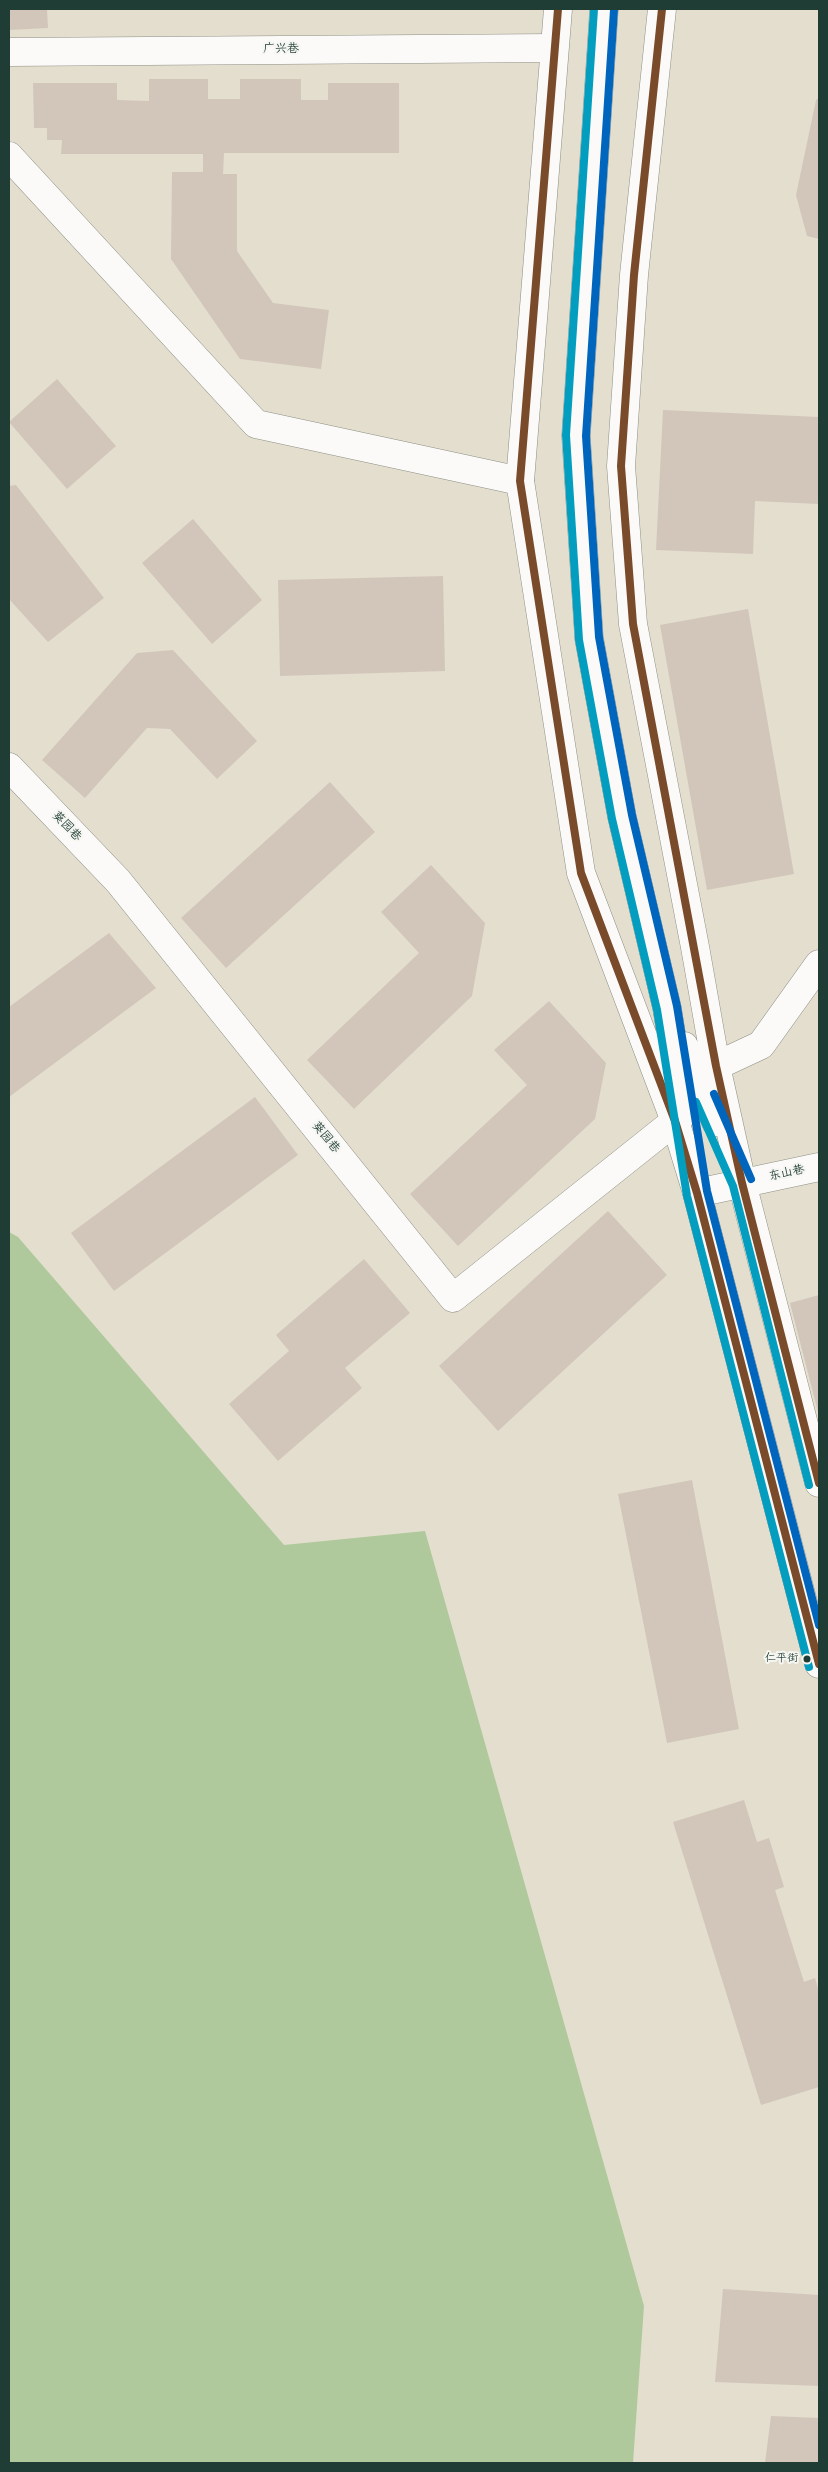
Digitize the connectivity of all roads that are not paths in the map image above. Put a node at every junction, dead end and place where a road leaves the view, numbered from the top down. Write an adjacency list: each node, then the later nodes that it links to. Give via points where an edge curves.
1 (558, 9): 4 (main road)
2 (604, 9): 10 (main road, via 576,436 589,638 622,817)
3 (662, 9): 11 (main road, via 634,275 621,466 633,624)
4 (554, 48): 5 (main road, 广兴巷); 7 (main road)
5 (9, 52)
6 (9, 156): 7 (main road, via 256,424)
7 (520, 481): 12 (main road, via 581,873)
8 (9, 767): 12 (main road, 葵园巷, via 118,881 453,1298)
9 (819, 964): 11 (main road, via 761,1045)
10 (668, 1008): 14 (main road); 15 (main road)
11 (716, 1066): 14 (main road)
12 (675, 1121): 15 (main road)
13 (819, 1167): 14 (main road, 东山巷)
14 (742, 1183): 15 (main road, 东山巷); 16 (main road)
15 (697, 1193): 17 (main road)
16 (819, 1483)
17 (819, 1664)

